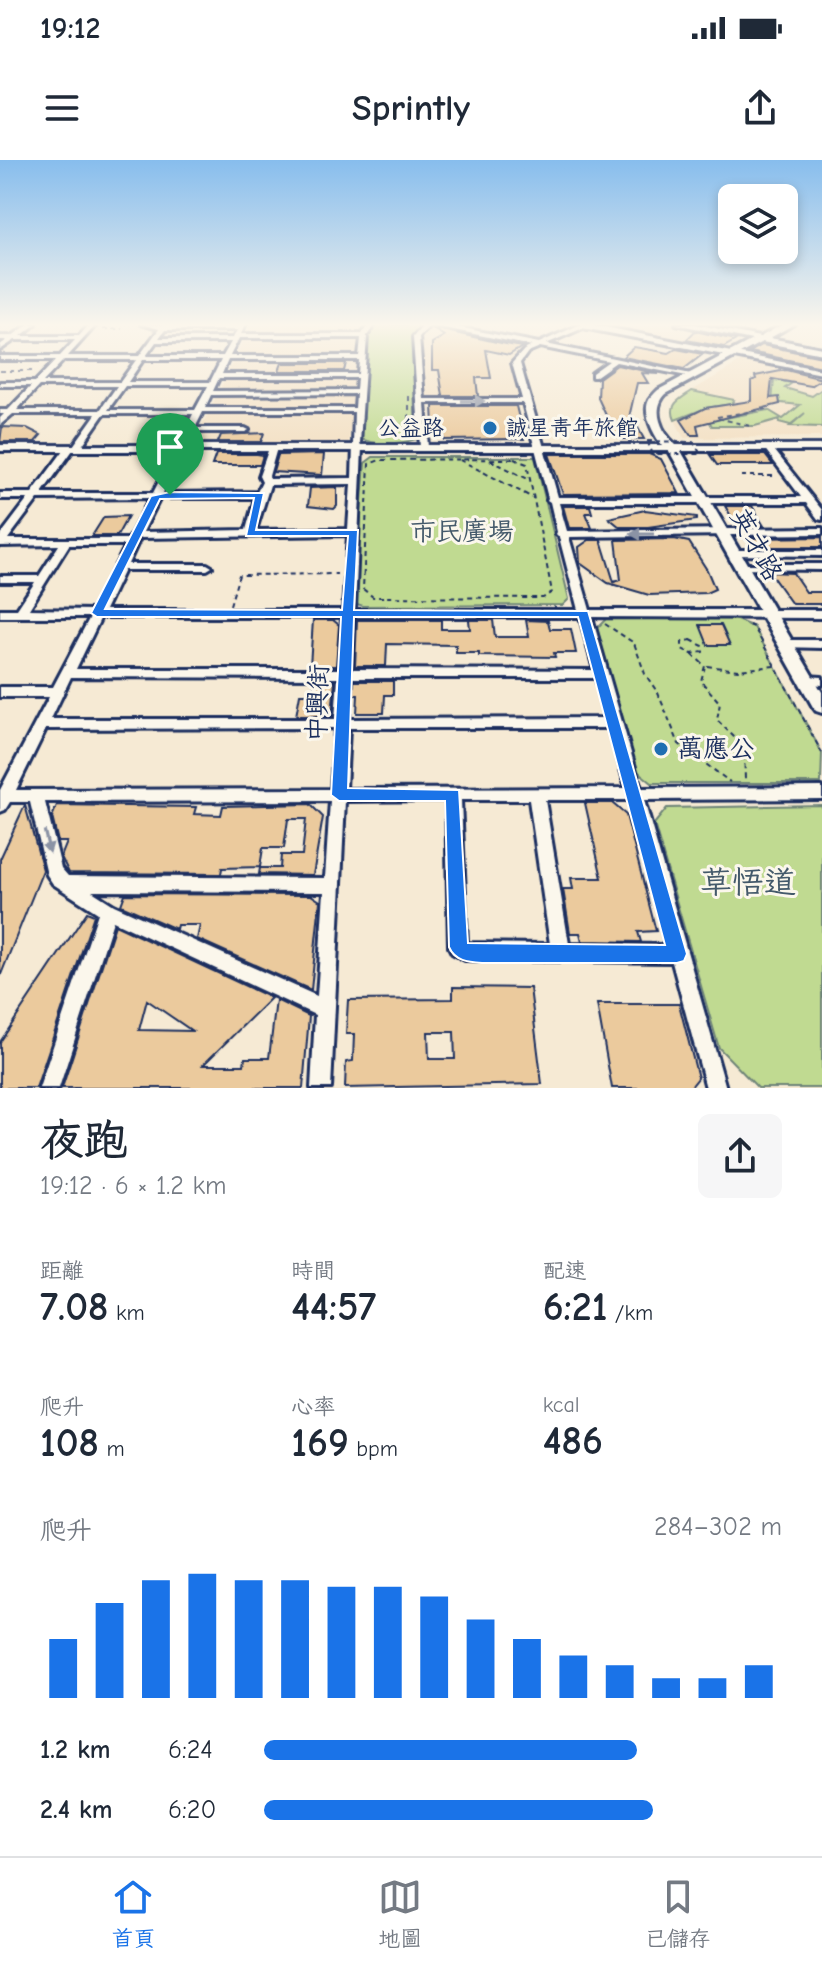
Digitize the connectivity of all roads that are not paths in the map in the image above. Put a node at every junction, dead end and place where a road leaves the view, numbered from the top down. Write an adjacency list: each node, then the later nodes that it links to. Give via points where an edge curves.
1 (53, 367): 19 (street)
2 (133, 367): 20 (street)
3 (221, 367): 17 (street)
4 (361, 367): 16 (street, 中興街)
5 (419, 367): 24 (street)
6 (517, 367): 25 (street)
7 (605, 367): 14 (street)
8 (652, 367): 15 (street)
9 (708, 367): 15 (main road, 英才路)
10 (718, 367): 41 (main road, 英才路, via 662,404 675,439)
11 (798, 367): 13 (street)
12 (183, 370): 21 (street)
13 (822, 372)
14 (595, 375)
15 (692, 375): 41 (main road, 英才路, via 662,392 651,406 663,439)
16 (361, 376): 17 (street); 22 (street, 中興街)
17 (215, 380): 21 (street); 23 (street)
18 (0, 384): 19 (street)
19 (37, 384): 20 (street); 29 (street)
20 (121, 384): 21 (street); 30 (street)
21 (174, 384)
22 (360, 392): 23 (street); 26 (street, 中興街)
23 (208, 393): 27 (street)
24 (422, 401): 25 (street, one-way to 25); 39 (street)
25 (525, 401): 40 (street)
26 (358, 410): 27 (street); 38 (street, 中興街)
27 (199, 411): 30 (street); 32 (street)
28 (0, 412): 29 (street)
29 (11, 412): 30 (street); 31 (street)
30 (101, 412): 35 (street)
31 (0, 423)
32 (189, 430): 33 (street); 36 (street)
33 (245, 430)
34 (0, 448): 35 (main road, 公益路)
35 (73, 448): 36 (main road, 公益路); 48 (street)
36 (180, 448): 37 (main road, 公益路); 49 (street)
37 (273, 448): 38 (main road, 公益路); 45 (street)
38 (358, 448): 39 (main road, 公益路); 44 (street, 中興街)
39 (424, 448): 40 (main road, 公益路)
40 (538, 448): 41 (main road, 公益路); 50 (street)
41 (673, 448): 42 (main road, 公益路); 51 (main road, 英才路)
42 (768, 448): 43 (main road, 公益路); 52 (street)
43 (822, 448)
44 (356, 481): 45 (street); 56 (street, 中興街)
45 (267, 482): 46 (street)
46 (260, 495): 49 (street); 57 (street)
47 (0, 496): 48 (street)
48 (34, 496): 49 (street); 60 (street)
49 (156, 496): 59 (street)
50 (552, 500): 51 (street); 58 (street)
51 (703, 500): 52 (street); 54 (main road, 英才路)
52 (809, 500): 53 (street)
53 (822, 517)
54 (720, 531): 55 (street); 58 (street, one-way to 58); 63 (main road, 英才路)
55 (822, 531)
56 (354, 532): 57 (street); 72 (street, 中興街)
57 (250, 534): 59 (street)
58 (561, 534): 73 (street)
59 (135, 538): 61 (street); 64 (street)
60 (0, 542): 61 (street)
61 (66, 542): 68 (street)
62 (822, 553): 63 (street)
63 (737, 560): 66 (street); 74 (main road, 英才路)
64 (120, 567): 65 (street); 71 (street)
65 (207, 567)
66 (822, 567)
67 (0, 579): 68 (street)
68 (43, 579): 70 (street)
69 (0, 613): 70 (street)
70 (21, 613): 71 (street)
71 (97, 613): 72 (street); 78 (street)
72 (348, 613): 73 (street); 79 (street, 中興街)
73 (584, 614): 74 (street); 80 (street)
74 (767, 614): 75 (street); 76 (main road, 英才路)
75 (822, 614)
76 (785, 644): 77 (street); 81 (main road, 英才路)
77 (822, 644)
78 (67, 673): 79 (street); 83 (street)
79 (346, 674): 80 (street); 87 (street, 中興街)
80 (600, 674): 85 (street)
81 (814, 680): 84 (main road, 英才路)
82 (0, 692): 83 (street)
83 (57, 692): 86 (street)
84 (822, 707)
85 (614, 723): 87 (street); 88 (street)
86 (42, 724): 87 (street); 94 (street)
87 (344, 724): 91 (street, 中興街)
88 (633, 793): 89 (street); 90 (street); 99 (street)
89 (822, 793)
90 (536, 794): 92 (street); 98 (street)
91 (339, 795): 92 (street); 93 (street); 96 (street, 中興街)
92 (453, 795): 98 (street, via 458,947 482,954)
93 (36, 796): 94 (street); 95 (street, one-way to 95, via 53,870)
94 (2, 800)
95 (65, 883): 96 (street); 97 (street)
96 (332, 885): 100 (street, 中興街)
97 (108, 910): 100 (street); 101 (street)
98 (561, 954): 99 (street)
99 (677, 954): 103 (street)
100 (325, 1010): 102 (street, 中興街)
101 (49, 1088)
102 (321, 1088)
103 (716, 1088)

